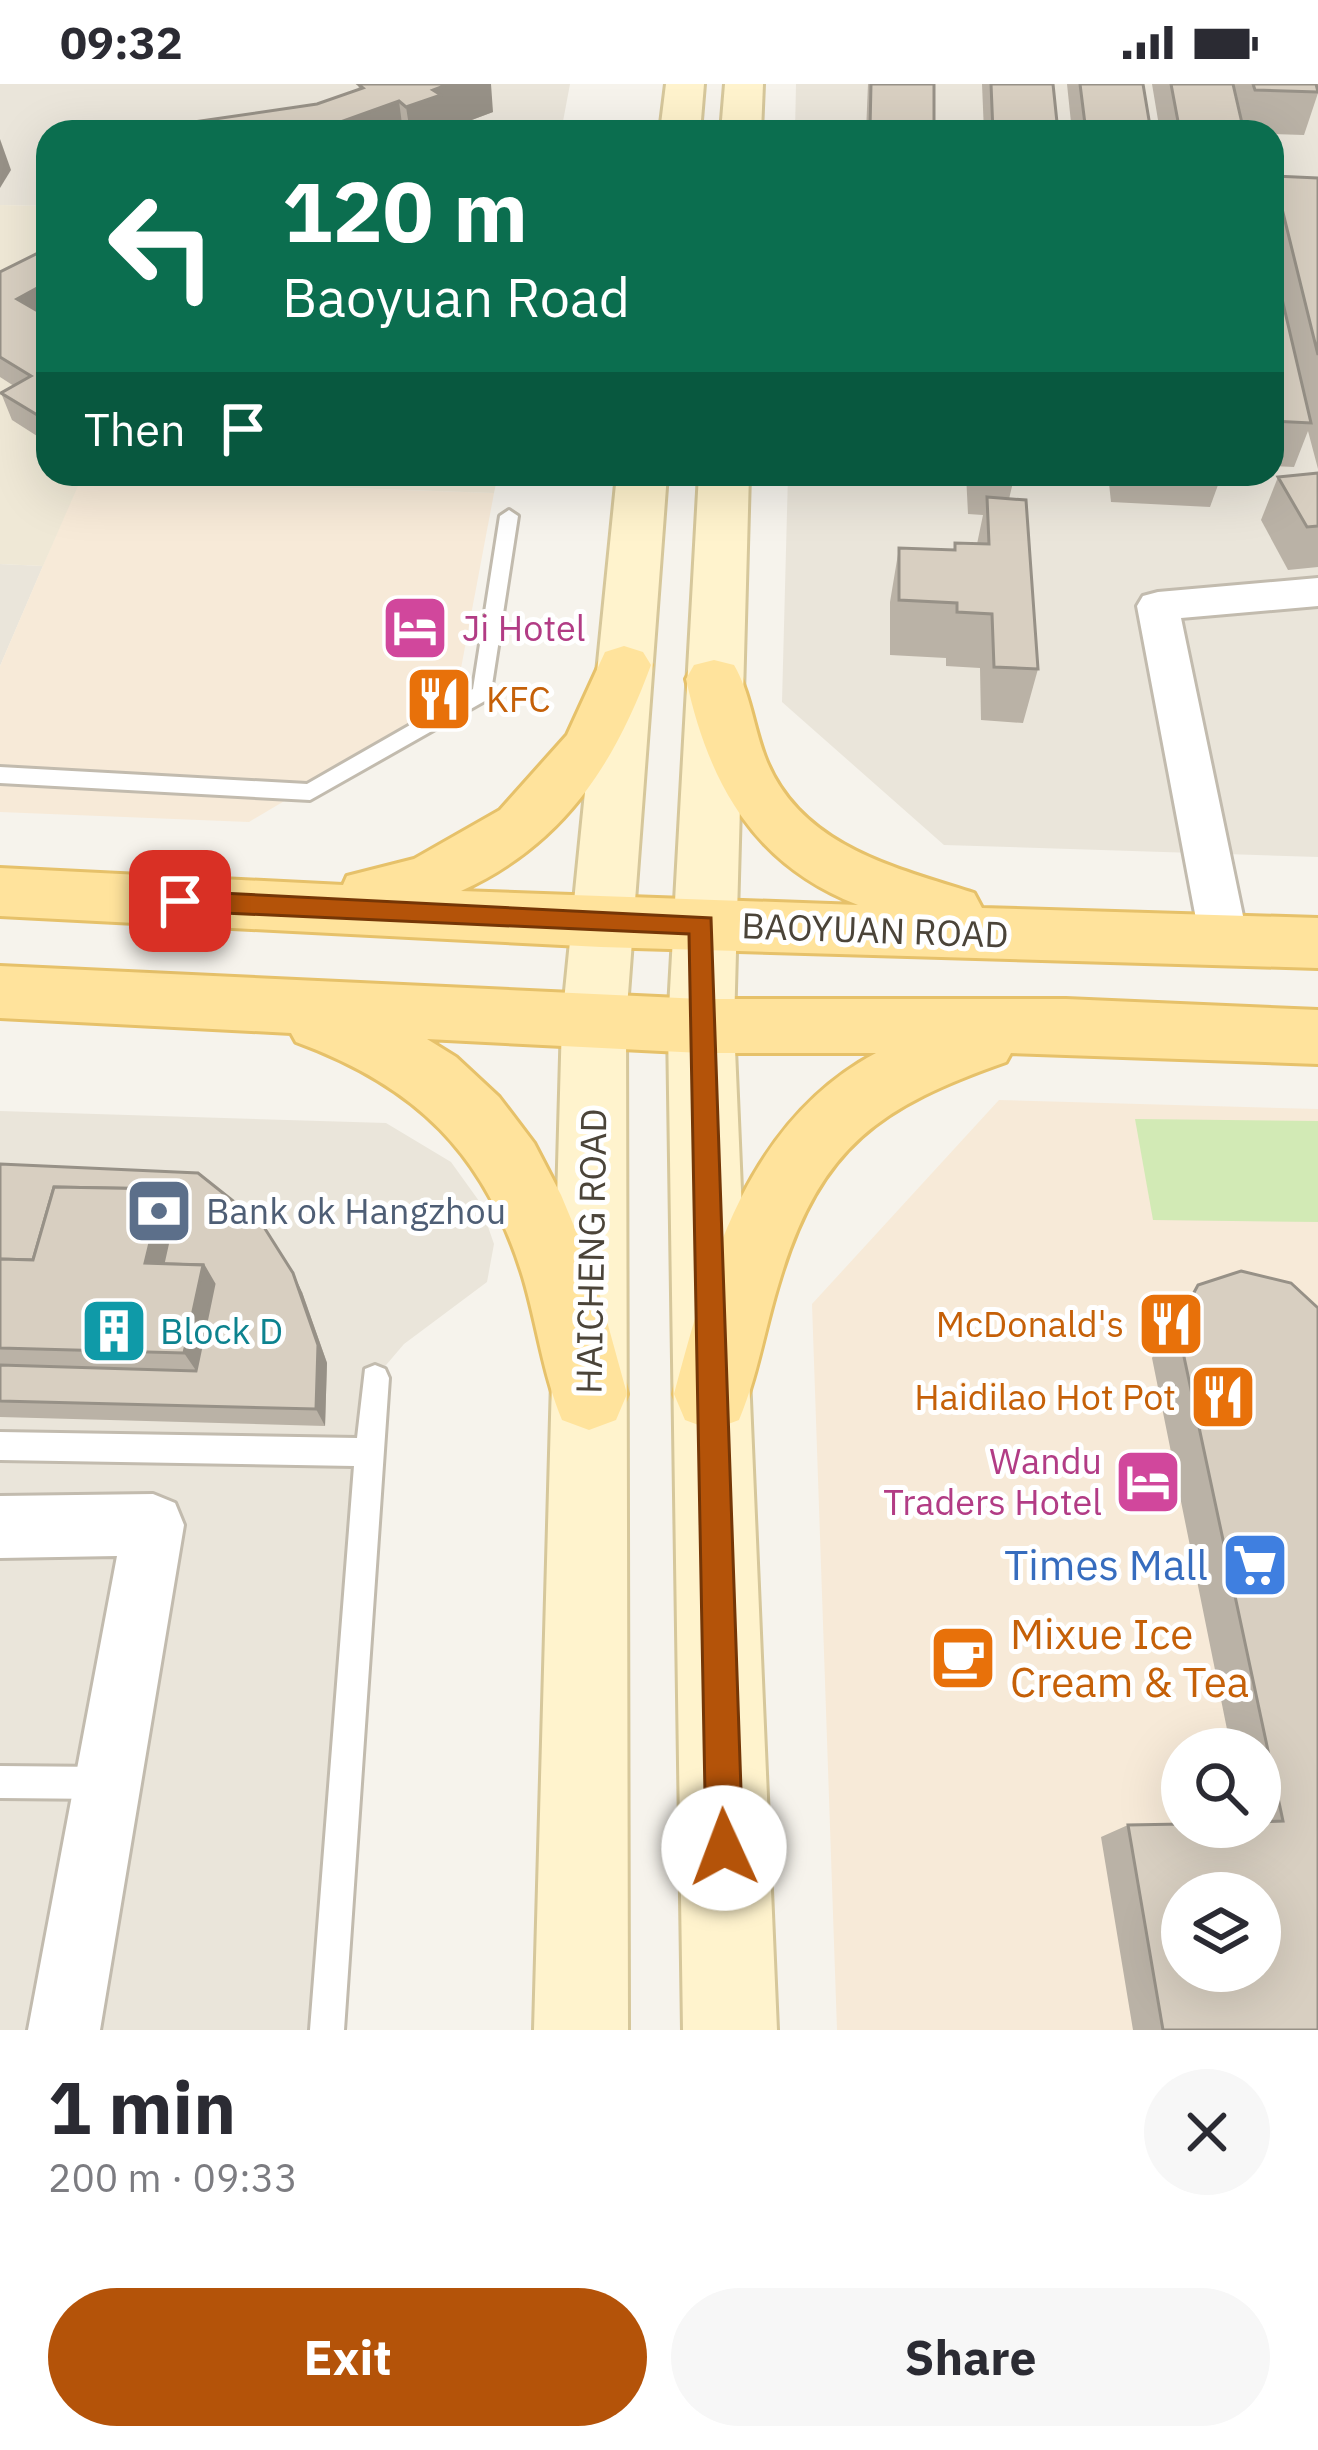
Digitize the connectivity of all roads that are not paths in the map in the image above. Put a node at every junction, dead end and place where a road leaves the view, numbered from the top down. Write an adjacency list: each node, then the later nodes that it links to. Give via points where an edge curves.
1 (685, 84): 3 (main road)
2 (743, 84): 4 (main road)
3 (681, 120)
4 (741, 120)
5 (641, 486): 9 (main road, HAICHENG ROAD)
6 (723, 486): 10 (main road)
7 (509, 516): 11 (lane, via 483,693 310,792)
8 (1318, 592): 17 (street, via 1158,606)
9 (624, 665): 13 (main road, via 590,747 562,787 486,851 378,892); 14 (main road, HAICHENG ROAD)
10 (714, 679): 15 (main road); 16 (main road, via 740,774 767,819 803,853 915,901)
11 (0, 775)
12 (0, 892): 13 (main road, BAOYUAN ROAD)
13 (270, 905): 14 (main road, BAOYUAN ROAD)
14 (601, 922): 15 (main road, BAOYUAN ROAD); 21 (main road, HAICHENG ROAD)
15 (702, 925): 16 (main road, BAOYUAN ROAD); 22 (main road)
16 (1054, 935): 17 (main road, BAOYUAN ROAD)
17 (1224, 940): 18 (main road, BAOYUAN ROAD)
18 (1318, 943)
19 (0, 992): 20 (main road)
20 (240, 1003): 21 (main road); 26 (main road, via 333,1026 404,1058 460,1100 507,1156 542,1223 567,1289)
21 (594, 1021): 22 (main road); 26 (main road, HAICHENG ROAD)
22 (701, 1026): 23 (main road); 27 (main road)
23 (1066, 1026): 24 (main road); 27 (main road, via 956,1048 884,1078 834,1115 797,1161 759,1231)
24 (1318, 1036)
25 (375, 1378): 29 (lane)
26 (589, 1394): 35 (main road, HAICHENG ROAD)
27 (712, 1394): 36 (main road)
28 (0, 1446): 29 (lane)
29 (370, 1453): 34 (lane)
30 (0, 1527): 32 (street, via 153,1525)
31 (0, 1782): 32 (lane)
32 (107, 1784): 33 (street)
33 (64, 2030)
34 (327, 2030)
35 (581, 2030)
36 (730, 2030)

